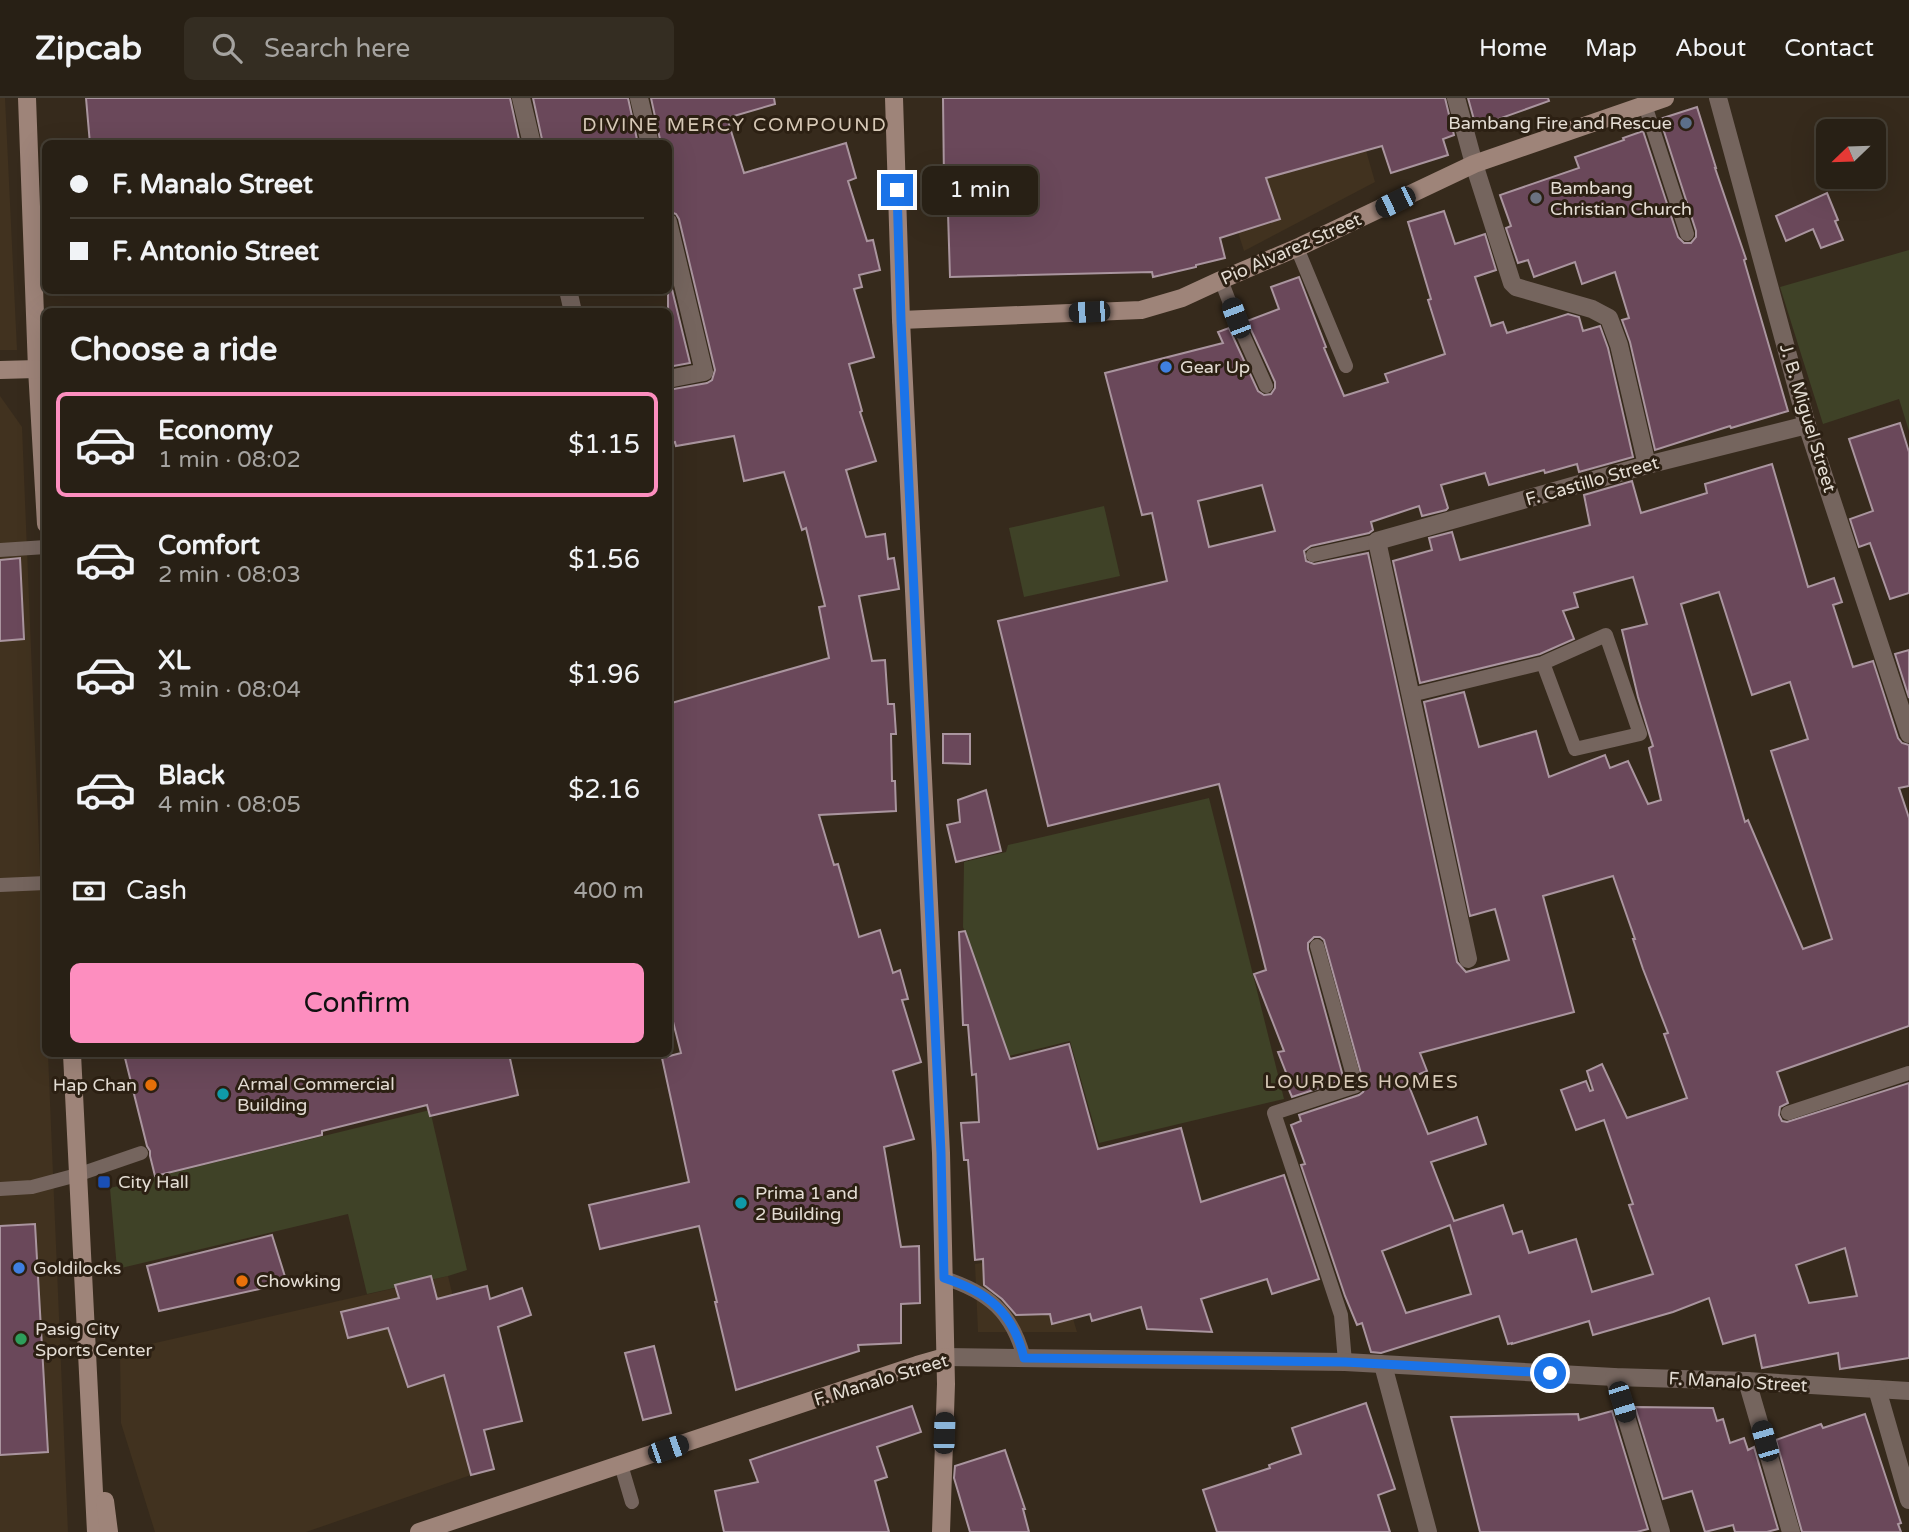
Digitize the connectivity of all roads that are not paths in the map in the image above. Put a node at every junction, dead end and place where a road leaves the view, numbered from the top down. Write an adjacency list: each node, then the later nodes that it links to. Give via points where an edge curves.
1 (27, 98): 18 (street)
2 (521, 98): 9 (street)
3 (639, 98): 10 (street)
4 (894, 98): 16 (street)
5 (1456, 98): 11 (street)
6 (1665, 98): 8 (street, Pio Alvarez Street)
7 (1718, 98): 22 (street, J. B. Miguel Street)
8 (1645, 105): 11 (street, Pio Alvarez Street); 12 (lane)
9 (531, 140)
10 (649, 140)
11 (1474, 164): 14 (street, Pio Alvarez Street); 24 (street, via 1512,283 1609,318)
12 (1687, 234)
13 (672, 239): 20 (street, via 704,372)
14 (1297, 248): 15 (street, Pio Alvarez Street); 17 (lane)
15 (1221, 280): 16 (street, Pio Alvarez Street, via 1141,310); 21 (lane)
16 (901, 320): 42 (street)
17 (1346, 366)
18 (37, 369): 19 (street); 23 (street)
19 (0, 370)
20 (672, 378)
21 (1266, 386)
22 (1807, 425): 24 (street, F. Castillo Street); 31 (street, J. B. Miguel Street)
23 (42, 455)
24 (1647, 465): 25 (street, F. Castillo Street)
25 (1377, 541): 28 (lane, F. Castillo Street); 30 (street)
26 (42, 547): 27 (lane)
27 (0, 550)
28 (1313, 555)
29 (1543, 663): 29 (lane, via 1606,635 1640,734 1575,749); 30 (lane)
30 (1410, 695): 35 (street)
31 (1909, 734)
32 (42, 883): 33 (lane)
33 (0, 885)
34 (1317, 946): 45 (lane, via 1356,1086 1274,1113 1341,1315)
35 (1468, 959)
36 (72, 1057): 40 (street)
37 (1909, 1073): 38 (lane)
38 (1788, 1113)
39 (141, 1153): 40 (lane)
40 (77, 1175): 41 (lane); 51 (street)
41 (0, 1189)
42 (944, 1278): 43 (street); 44 (lane, via 994,1302 1020,1339)
43 (945, 1357): 44 (street, F. Manalo Street); 52 (street, F. Manalo Street); 58 (street)
44 (1024, 1358): 45 (street, F. Manalo Street)
45 (1345, 1362): 46 (street, F. Manalo Street)
46 (1383, 1365): 47 (street, F. Manalo Street); 59 (street)
47 (1614, 1377): 48 (street, F. Manalo Street); 60 (street)
48 (1747, 1381): 49 (street, F. Manalo Street); 61 (street)
49 (1877, 1389): 50 (street, F. Manalo Street); 53 (street)
50 (1909, 1391)
51 (93, 1455): 55 (street); 56 (street, via 103,1480)
52 (621, 1465): 54 (lane); 57 (street, F. Manalo Street)
53 (1909, 1500)
54 (632, 1502)
55 (96, 1532)
56 (109, 1532)
57 (419, 1532)
58 (941, 1532)
59 (1428, 1532)
60 (1661, 1532)
61 (1791, 1532)

